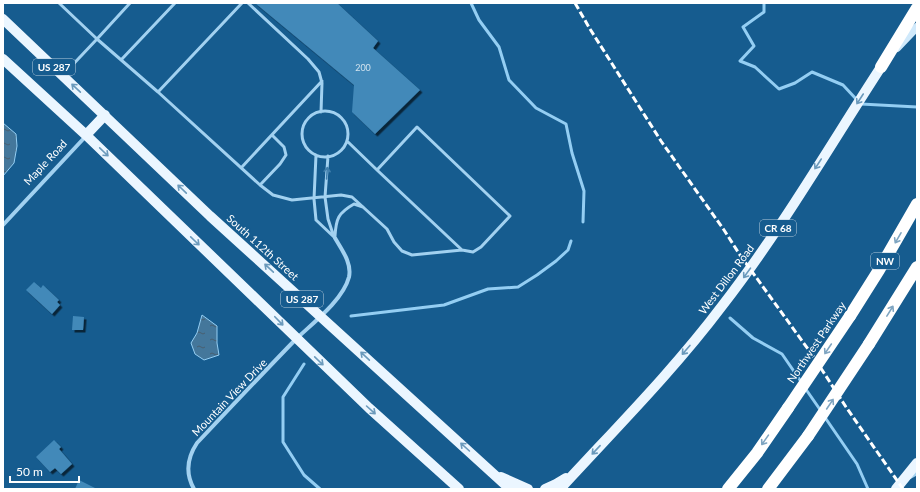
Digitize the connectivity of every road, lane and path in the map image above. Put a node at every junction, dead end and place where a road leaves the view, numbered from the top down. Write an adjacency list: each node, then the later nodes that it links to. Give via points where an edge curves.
1 (59, 3): 9 (lane)
2 (130, 3): 9 (lane)
3 (175, 3): 11 (lane)
4 (242, 3): 15 (lane)
5 (248, 3): 14 (lane, via 308,59 319,72)
6 (917, 8): 12 (highway)
7 (3, 19): 13 (main road, South 112th Street / US 287)
8 (917, 27): 12 (main road, West Dillon Road / CR 68)
9 (97, 39): 11 (lane); 13 (lane)
10 (3, 58): 18 (main road, US 287)
11 (121, 60): 15 (lane)
12 (881, 67): 37 (main road, West Dillon Road / CR 68, one-way to 37, via 759,257 697,338)
13 (63, 75): 17 (main road, South 112th Street / US 287, one-way to 13)
14 (322, 81): 16 (lane); 19 (lane)
15 (158, 92): 23 (lane)
16 (321, 112): 20 (lane, via 331,112 343,120 347,126); 21 (lane, via 316,113 305,123 303,130 305,145)
17 (105, 115): 18 (main road, Maple Road); 34 (main road, South 112th Street / US 287, one-way to 17, via 210,216)
18 (86, 135): 30 (street, Maple Road); 35 (main road, US 287, one-way to 35)
19 (272, 135): 23 (lane); 25 (lane, via 284,147 286,155)
20 (347, 141): 22 (lane, via 338,153); 24 (lane)
21 (316, 155): 22 (lane); 27 (lane)
22 (328, 156): 26 (lane, one-way to 22)
23 (241, 168): 25 (lane)
24 (377, 170): 32 (lane); 32 (lane, via 417,127 510,216 481,247 473,252)
25 (260, 185): 27 (lane, via 273,195 292,200)
26 (325, 197): 27 (lane); 29 (lane, via 352,197); 31 (lane, via 328,220)
27 (314, 198): 31 (lane, via 316,220)
28 (917, 204): 47 (highway, Northwest Parkway / NW, one-way to 47, bridge, via 850,316 757,453)
29 (364, 208): 31 (lane, via 354,204 344,209 336,221); 32 (lane, via 387,229 402,251 412,255)
30 (3, 225)
31 (335, 238): 34 (street, Mountain View Drive, via 349,266 349,274 342,292)
32 (462, 250)
33 (917, 267): 48 (highway, NW, one-way to 33, bridge, via 808,436)
34 (321, 316): 35 (street, Mountain View Drive); 38 (main road, South 112th Street / US 287, one-way to 34)
35 (296, 339): 41 (street, Mountain View Drive, via 197,443 191,452 188,470 189,480); 42 (main road, US 287, one-way to 42)
36 (917, 464): 40 (main road)
37 (576, 472): 45 (main road); 46 (main road, West Dillon Road / CR 68)
38 (494, 473): 43 (main road, South 112th Street / US 287); 44 (main road)
39 (917, 473): 40 (street)
40 (898, 487)
41 (194, 489)
42 (459, 489)
43 (510, 489)
44 (528, 489)
45 (545, 489)
46 (560, 489)
47 (728, 489)
48 (768, 489)

